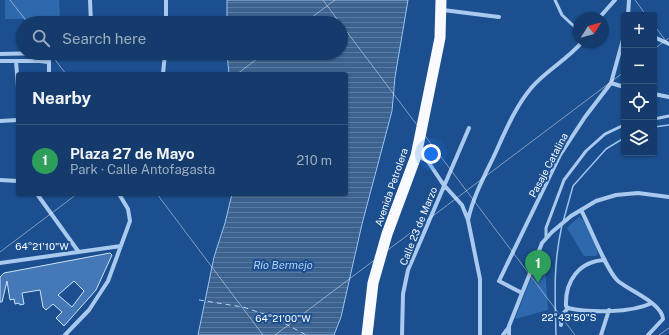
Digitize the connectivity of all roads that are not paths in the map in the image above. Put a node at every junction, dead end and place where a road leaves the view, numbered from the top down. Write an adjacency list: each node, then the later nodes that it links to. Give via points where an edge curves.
1 (90, 0): 9 (street)
2 (166, 0): 10 (street)
3 (555, 0): 12 (lane, via 562,15)
4 (615, 0): 7 (street)
5 (629, 0): 8 (street)
6 (441, 5): 11 (street); 36 (highway, Avenida Petrolera, via 440,38)
7 (604, 12)
8 (628, 12)
9 (91, 16)
10 (166, 16)
11 (499, 17)
12 (573, 25)
13 (657, 38): 14 (street)
14 (669, 44)
15 (621, 47): 26 (street, Pasaje Catalina)
16 (577, 48): 44 (street, via 547,71 514,112 472,202)
17 (0, 54): 18 (street)
18 (16, 54)
19 (164, 60): 25 (street)
20 (16, 61): 21 (street); 22 (street); 23 (street)
21 (0, 62)
22 (48, 62): 24 (street)
23 (17, 72)
24 (49, 72)
25 (163, 72)
26 (611, 83): 27 (street); 50 (street, Pasaje Catalina, via 560,155 499,281)
27 (621, 86)
28 (657, 94): 29 (street)
29 (669, 96)
30 (669, 116): 31 (lane)
31 (657, 118)
32 (16, 120): 33 (street)
33 (0, 121)
34 (621, 126): 45 (lane, via 605,134 586,151 564,180 546,228)
35 (469, 128): 39 (street, Calle 23 de Marzo)
36 (416, 156): 39 (street, via 426,160); 57 (highway, Avenida Petrolera, via 387,234 375,276)
37 (0, 180): 38 (street)
38 (16, 181)
39 (443, 184): 44 (street, via 462,205); 58 (street, Calle 23 de Marzo, via 408,270 403,294)
40 (38, 196): 47 (street)
41 (120, 196): 46 (street, via 130,217)
42 (669, 197): 43 (street, via 638,193 616,195 596,201)
43 (581, 210): 45 (street); 48 (street)
44 (468, 220): 59 (street, via 480,279)
45 (546, 239): 50 (street, via 542,243)
46 (121, 246): 47 (street); 56 (street, via 104,288 89,310)
47 (78, 251): 49 (street)
48 (605, 260): 51 (street, via 616,280); 52 (street, via 585,264 571,279 567,288)
49 (0, 263)
50 (522, 293): 55 (street)
51 (652, 303): 53 (street, via 628,310); 63 (street, via 663,314 663,320)
52 (568, 308): 53 (street); 54 (street, via 562,315)
53 (609, 310): 62 (street)
54 (561, 325)
55 (509, 326): 60 (street); 61 (street)
56 (65, 335)
57 (367, 335)
58 (402, 335)
59 (480, 335)
60 (503, 335)
61 (509, 335)
62 (601, 335)
63 (648, 335)

